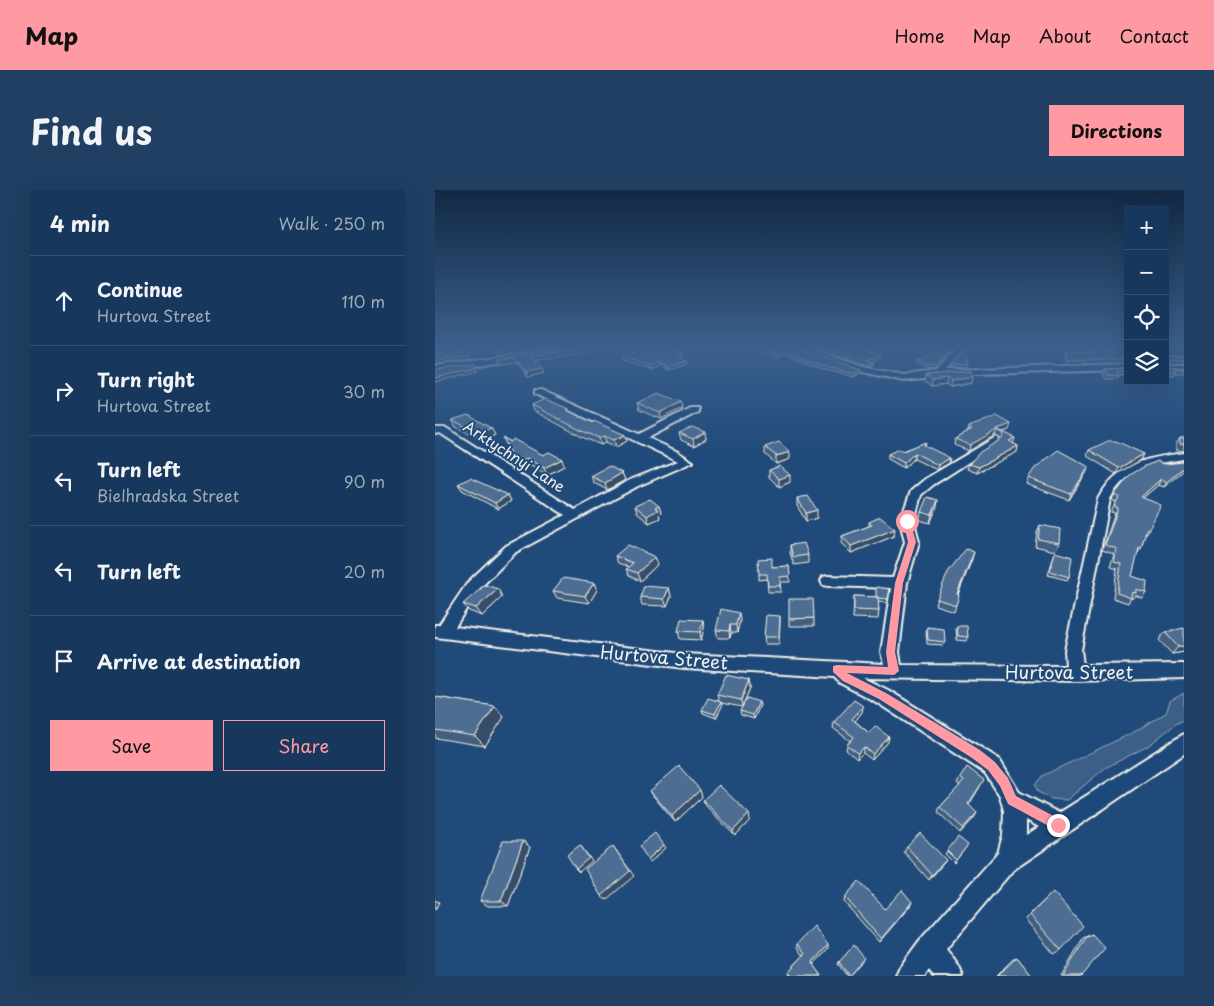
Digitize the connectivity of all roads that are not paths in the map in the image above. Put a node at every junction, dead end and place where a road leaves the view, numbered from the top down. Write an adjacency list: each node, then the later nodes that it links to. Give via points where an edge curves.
1 (538, 392): 4 (street, Arktychnyi Lane)
2 (695, 410): 4 (street)
3 (435, 431): 7 (street, Arktychnyi Lane, via 442,430)
4 (641, 438): 7 (street, Arktychnyi Lane, via 687,462 634,483)
5 (996, 440): 9 (street, via 915,494 907,521 912,542)
6 (1184, 456): 14 (street, via 1134,468 1114,482 1104,499 1073,650)
7 (574, 515): 10 (street, Arktychnyi Lane, via 511,549 473,586)
8 (828, 581): 9 (street)
9 (899, 583): 12 (street, via 890,652)
10 (439, 631): 11 (street, Hurtova Street, via 720,664)
11 (837, 669): 12 (street, Hurtova Street); 16 (street, via 846,678 882,696 984,760 1004,782)
12 (894, 671): 14 (street, Hurtova Street)
13 (1184, 671): 14 (street, Hurtova Street)
14 (1075, 674)
15 (1184, 743): 17 (street)
16 (1012, 800): 17 (street); 18 (street, via 1015,836)
17 (1058, 825): 18 (street)
18 (1005, 862): 19 (street)
19 (929, 949): 20 (street); 21 (street)
20 (909, 976)
21 (950, 976)

